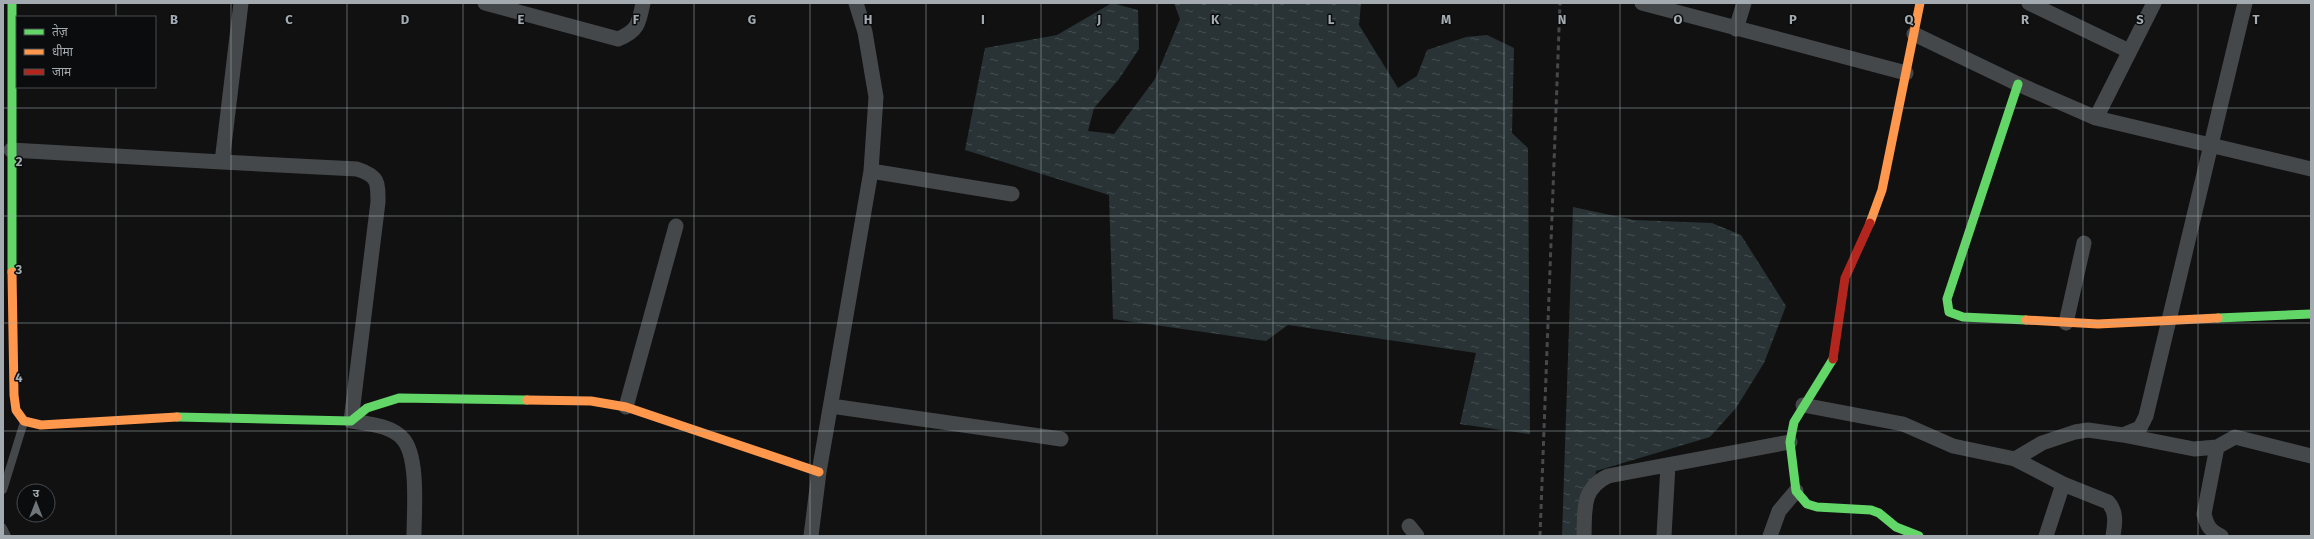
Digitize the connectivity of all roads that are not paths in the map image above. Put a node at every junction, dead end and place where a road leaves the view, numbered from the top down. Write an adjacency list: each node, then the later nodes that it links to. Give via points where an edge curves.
1 (12, 3): 19 (street)
2 (241, 3): 20 (street)
3 (485, 3): 4 (street, via 618,38 630,34 640,22)
4 (643, 3)
5 (856, 3): 22 (street, via 865,32 876,97)
6 (1642, 3): 12 (street)
7 (1744, 3): 12 (street)
8 (1920, 3): 13 (street)
9 (2029, 3): 14 (street)
10 (2154, 3): 14 (street)
11 (2244, 3): 18 (street)
12 (1736, 29): 15 (street)
13 (1914, 34): 15 (street); 16 (street)
14 (2129, 51): 17 (street)
15 (1906, 74): 29 (street, via 1876,213 1845,278 1834,358)
16 (2018, 84): 17 (street); 28 (street, via 1947,299 1947,306 1949,312 1963,317)
17 (2096, 118): 18 (street)
18 (2210, 145): 21 (street); 27 (street)
19 (11, 150): 20 (street); 32 (street, via 14,395 16,410)
20 (222, 162): 33 (street, via 357,170 371,174 378,184 378,202)
21 (2311, 169)
22 (871, 171): 23 (street); 30 (street)
23 (1012, 194)
24 (676, 226): 31 (street)
25 (2084, 243): 28 (street)
26 (2311, 314): 27 (street)
27 (2168, 321): 28 (street); 34 (street, via 2146,416 2140,428)
28 (2066, 323)
29 (1803, 405): 36 (street, via 1794,422); 39 (street, via 1888,419 1953,446)
30 (831, 406): 35 (street); 41 (street)
31 (626, 407): 33 (street, via 591,401 399,398 361,410); 41 (street)
32 (24, 421): 33 (street, via 41,425 193,416); 43 (lane)
33 (351, 421): 47 (street, via 384,427 403,439 411,457)
34 (2123, 435): 37 (street, via 2194,449); 39 (street, via 2088,430 2075,432 2042,444)
35 (1061, 439)
36 (1790, 442): 40 (street); 44 (street)
37 (2217, 447): 38 (street, via 2235,436); 55 (street, via 2204,514 2211,531)
38 (2311, 456)
39 (2015, 459): 42 (street)
40 (1668, 465): 49 (street, via 1608,476 1598,481 1590,490 1586,503); 50 (street)
41 (820, 472): 48 (street)
42 (2063, 484): 53 (street); 54 (street, via 2108,502 2113,508 2115,518)
43 (3, 490)
44 (1796, 491): 51 (street, via 1779,511); 52 (street, via 1807,504 1817,507 1871,510 1879,513 1896,527)
45 (3, 528): 46 (lane)
46 (7, 536)
47 (414, 536)
48 (811, 536)
49 (1584, 536)
50 (1664, 536)
51 (1770, 536)
52 (1919, 536)
53 (2046, 536)
54 (2113, 536)
55 (2221, 536)

